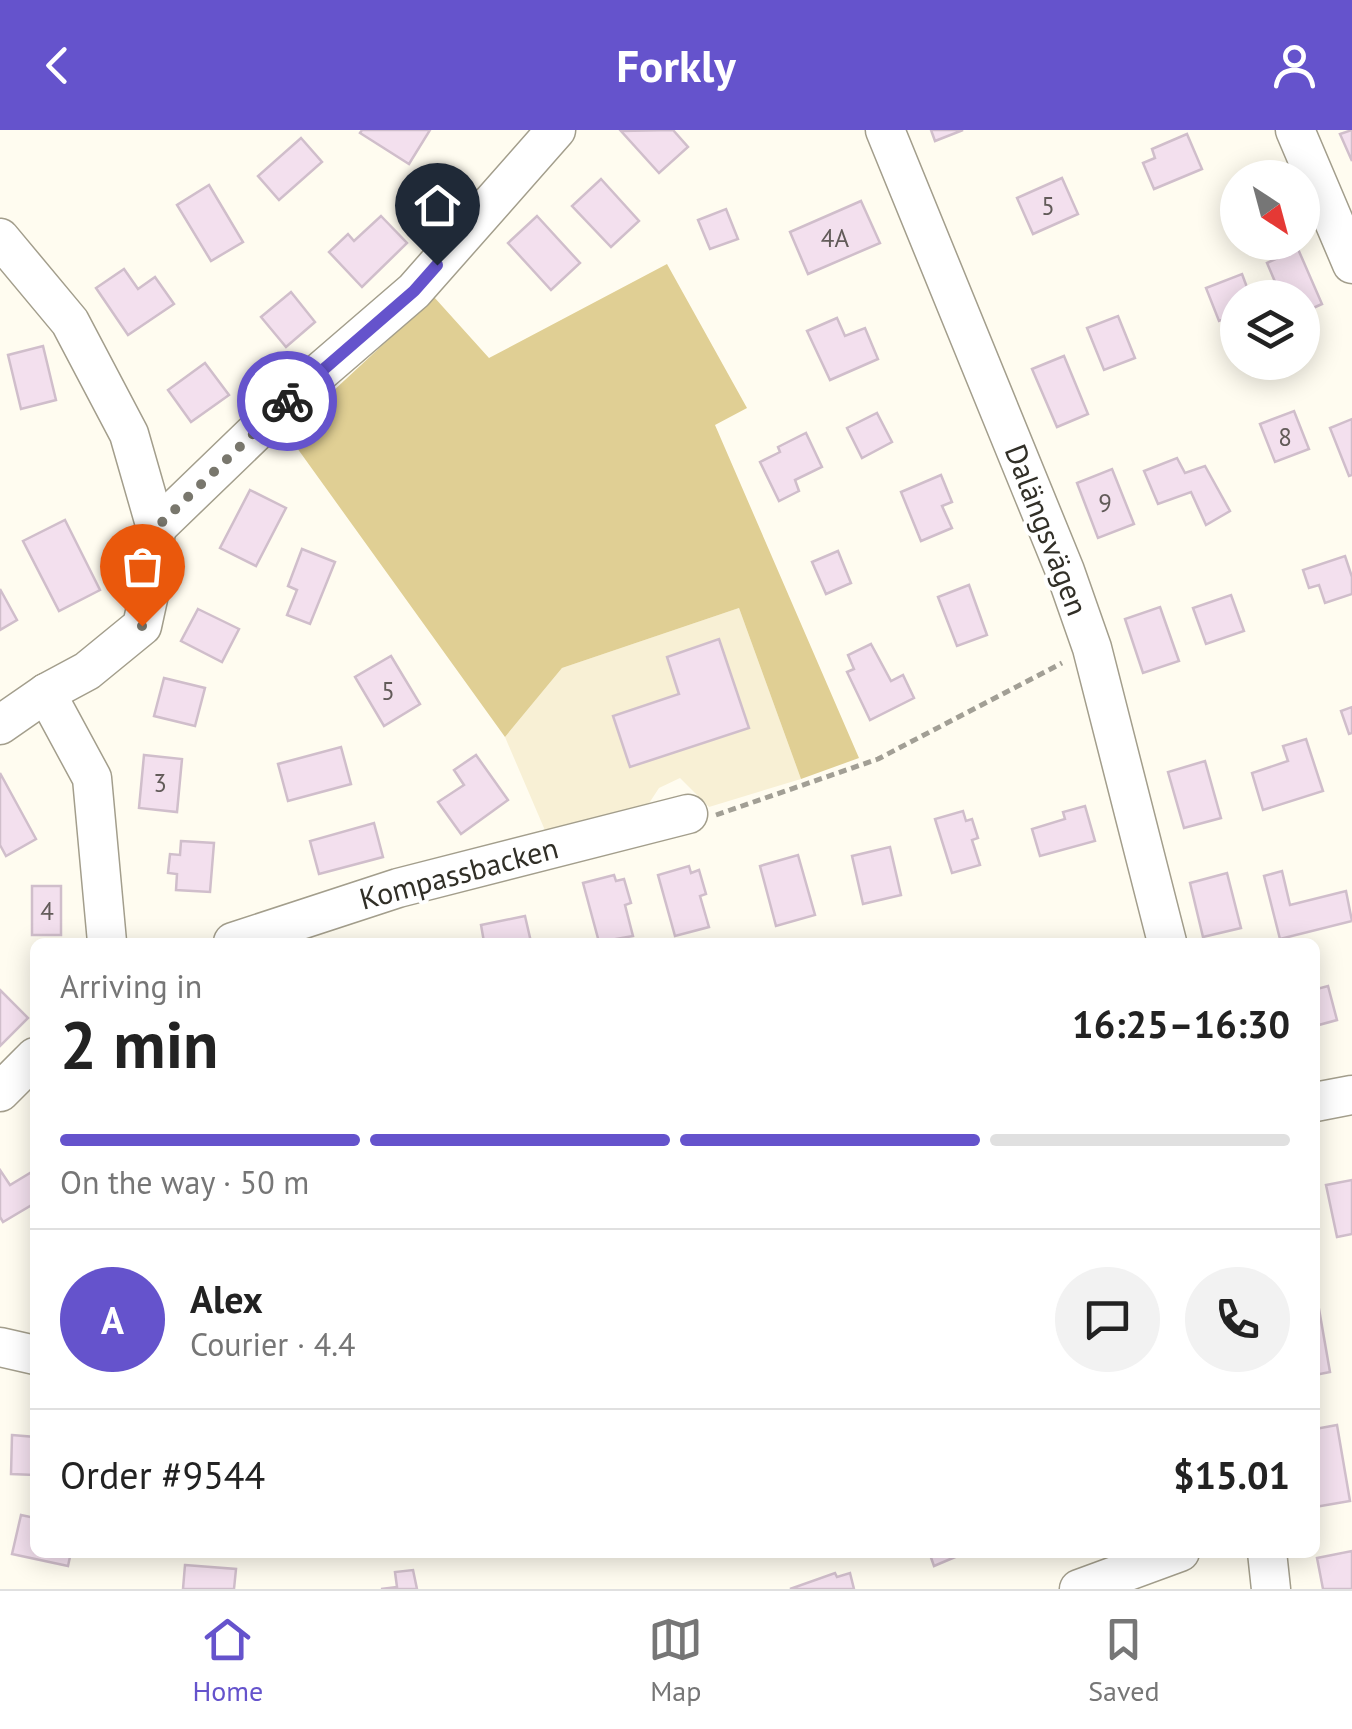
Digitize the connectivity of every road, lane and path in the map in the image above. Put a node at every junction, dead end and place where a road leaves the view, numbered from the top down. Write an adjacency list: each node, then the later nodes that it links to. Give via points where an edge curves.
1 (556, 130): 6 (street, via 414,291)
2 (885, 130): 7 (street, Dalängsvägen)
3 (1296, 130): 5 (street)
4 (0, 238): 6 (street, via 70,322 129,434)
5 (1352, 264)
6 (156, 528): 8 (street, via 142,626 87,671)
7 (1092, 648): 10 (path, via 878,759 720,815); 13 (street, Dalängsvägen)
8 (46, 692): 9 (street); 11 (street, via 92,778)
9 (0, 725)
10 (688, 814): 12 (street, Kompassbacken, via 398,888)
11 (107, 938)
12 (245, 938)
13 (1166, 938)
14 (30, 1062): 15 (street)
15 (0, 1092)
16 (1352, 1096): 17 (street)
17 (1320, 1101)
18 (0, 1347): 19 (street)
19 (30, 1354)
20 (1161, 1558): 22 (street)
21 (1268, 1558): 23 (street)
22 (1078, 1589)
23 (1272, 1589)

